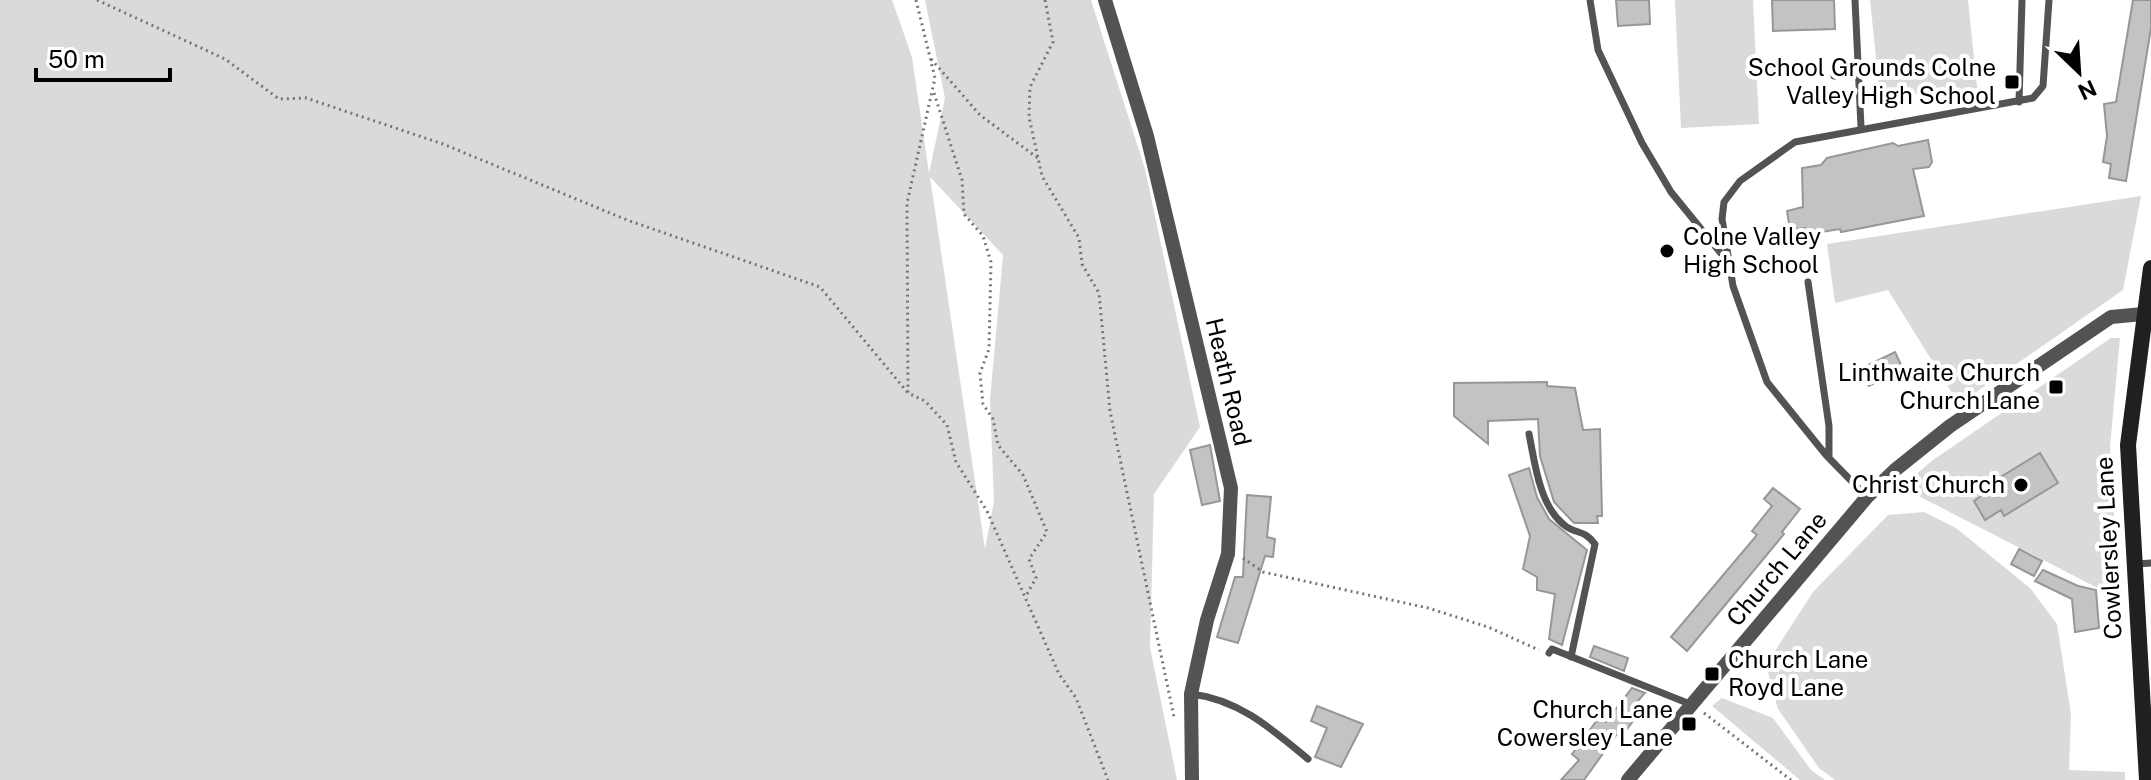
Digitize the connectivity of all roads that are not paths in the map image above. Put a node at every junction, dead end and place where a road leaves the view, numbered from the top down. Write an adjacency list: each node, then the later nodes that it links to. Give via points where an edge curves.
1 (1105, 0): 20 (street, Heath Road, via 1147,136 1231,488 1228,554)
2 (1590, 0): 10 (lane, via 1598,50 1642,143 1671,192)
3 (1855, 0): 6 (lane)
4 (2022, 0): 8 (lane)
5 (2049, 0): 8 (lane, via 2043,86 2033,98)
6 (1858, 74): 7 (lane); 9 (lane)
7 (1834, 76)
8 (2019, 102): 9 (lane)
9 (1861, 127): 10 (lane, via 1795,142 1740,181 1724,202)
10 (1729, 264): 15 (lane, via 1767,382)
11 (2151, 268): 13 (street, Cowlersley Lane)
12 (1808, 282): 15 (lane)
13 (2143, 314): 16 (street, Church Lane, via 2111,317 1950,426); 17 (street, Cowlersley Lane, via 2128,445)
14 (1529, 434): 19 (lane, via 1550,508 1565,527 1587,533 1595,544)
15 (1829, 458): 16 (lane)
16 (1867, 497): 21 (street, Church Lane)
17 (2143, 564): 25 (street, Cowlersley Lane)
18 (1549, 653): 19 (lane, via 1552,649)
19 (1571, 657): 21 (lane)
20 (1191, 694): 22 (lane, via 1237,707); 24 (street, Heath Road)
21 (1690, 704): 23 (street, Church Lane)
22 (1308, 759)
23 (1631, 779)
24 (1192, 780)
25 (2147, 780)

